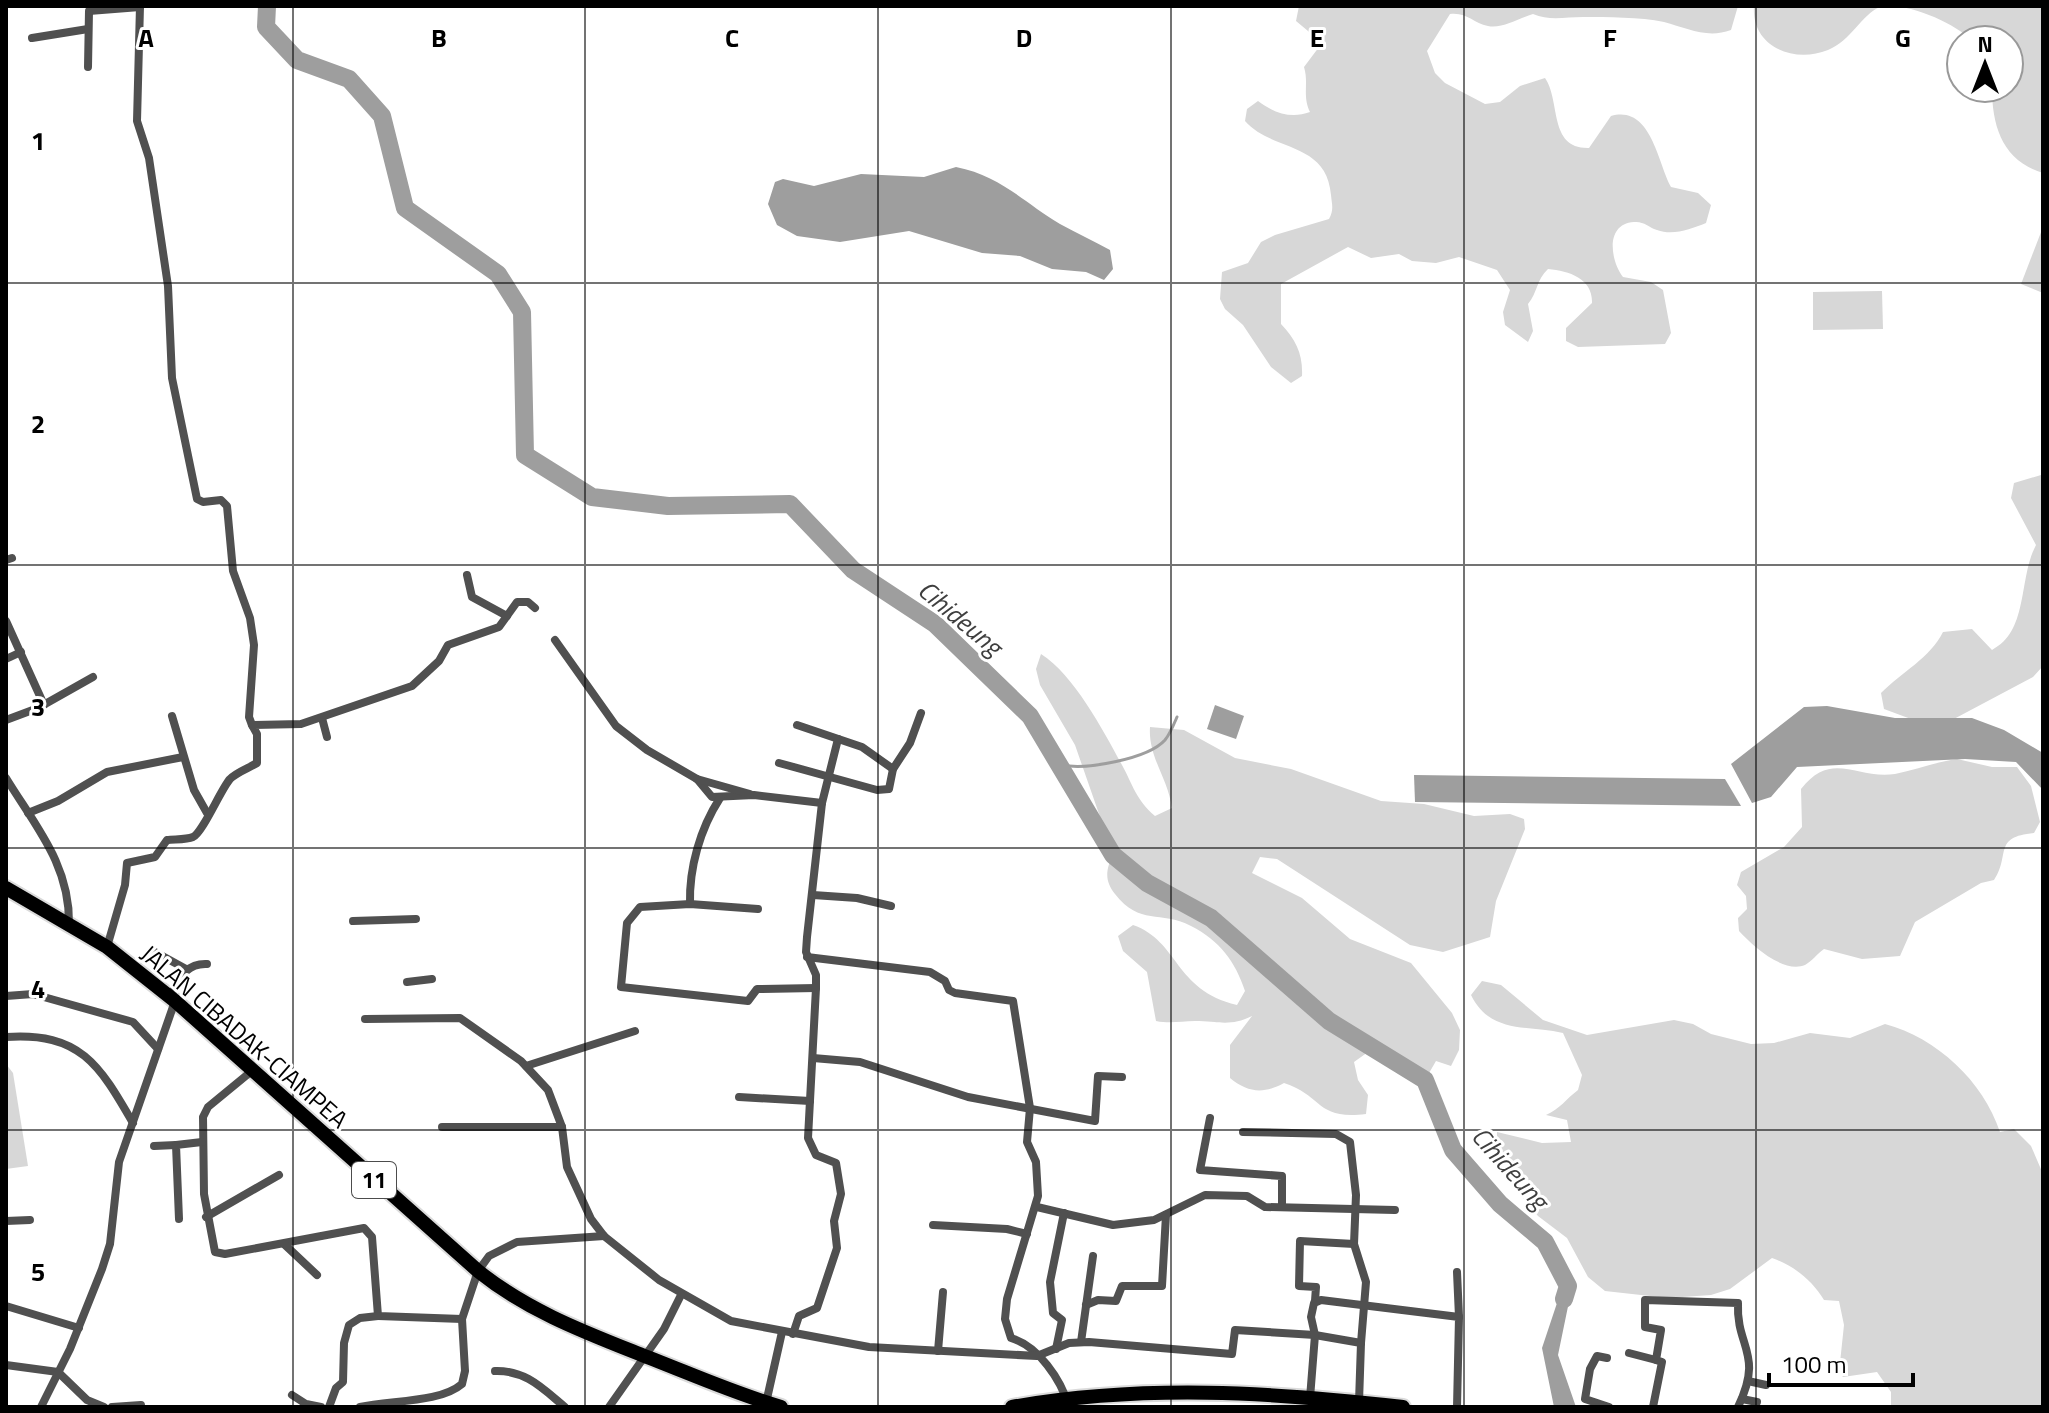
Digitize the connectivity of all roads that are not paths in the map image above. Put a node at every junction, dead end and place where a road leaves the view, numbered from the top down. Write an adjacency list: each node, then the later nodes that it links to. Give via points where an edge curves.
1 (140, 7): 2 (street, via 93,8); 18 (street, via 137,121 147,146 168,286 172,378 197,499 221,500 227,506 233,571 254,645)
2 (88, 29): 3 (street); 4 (street)
3 (32, 38)
4 (88, 67)
5 (467, 575): 7 (street, via 472,597)
6 (535, 608): 7 (street, via 520,601)
7 (507, 616): 16 (street, via 499,627 448,645 412,686)
8 (6, 621): 10 (street)
9 (555, 640): 27 (street, via 616,726)
10 (21, 652): 11 (street); 13 (street)
11 (6, 659)
12 (93, 677): 13 (street)
13 (44, 705): 17 (street)
14 (921, 713): 24 (street)
15 (172, 716): 22 (street)
16 (322, 718): 18 (street); 20 (street)
17 (6, 720)
18 (252, 725): 32 (street, via 257,763 228,781)
19 (797, 725): 21 (street)
20 (327, 737)
21 (838, 739): 24 (street, via 862,747); 25 (street)
22 (183, 757): 31 (street, via 107,772); 32 (street)
23 (779, 763): 25 (street)
24 (893, 769): 25 (street, via 892,785 883,791)
25 (829, 776): 30 (street)
26 (6, 778): 31 (street)
27 (697, 779): 28 (street); 29 (street, via 707,793)
28 (754, 795): 29 (street); 30 (street)
29 (720, 798): 35 (street, via 693,862)
30 (822, 803): 34 (street)
31 (28, 813): 40 (street, via 63,871)
32 (207, 813): 41 (street, via 203,827 192,837 167,840 155,857 127,863)
33 (6, 888): 40 (highway, JALAN CIBADAK-CIAMPEA / 11)
34 (813, 895): 36 (street); 43 (street)
35 (690, 904): 37 (street); 48 (street, via 640,907 630,915 621,987 748,1001 757,989)
36 (891, 906)
37 (758, 909)
38 (416, 919): 39 (street)
39 (353, 921)
40 (69, 926): 41 (highway, JALAN CIBADAK-CIAMPEA / 11)
41 (107, 947): 50 (highway, JALAN CIBADAK-CIAMPEA / 11)
42 (155, 952): 45 (street)
43 (807, 957): 48 (street); 61 (street, via 930,972 955,993 1013,1001)
44 (207, 964): 45 (street)
45 (186, 969): 50 (street)
46 (432, 979): 47 (street)
47 (407, 982)
48 (816, 988): 55 (street)
49 (6, 996): 54 (street, via 33,994 133,1022)
50 (172, 999): 54 (street); 57 (highway, JALAN CIBADAK-CIAMPEA / 11)
51 (365, 1019): 56 (street, via 460,1018)
52 (635, 1031): 56 (street)
53 (6, 1037): 63 (street, via 44,1038 75,1047 102,1073)
54 (158, 1049): 63 (street)
55 (813, 1058): 60 (street); 61 (street, via 860,1062 968,1097)
56 (526, 1066): 65 (street, via 548,1090)
57 (253, 1070): 67 (street, via 205,1110); 87 (highway, JALAN CIBADAK-CIAMPEA / 11)
58 (1122, 1077): 61 (street, via 1098,1076 1095,1121)
59 (739, 1097): 60 (street)
60 (810, 1101): 101 (street, via 808,1138 816,1155 836,1163 841,1194 834,1221 837,1248 817,1308 799,1316)
61 (1030, 1108): 72 (street, via 1027,1142 1036,1162)
62 (1210, 1118): 71 (street, via 1200,1170 1282,1176)
63 (133, 1123): 99 (street, via 113,1183 110,1244)
64 (442, 1127): 65 (street)
65 (562, 1127): 83 (street, via 567,1167)
66 (1243, 1132): 73 (street, via 1348,1138)
67 (202, 1142): 68 (street); 77 (street)
68 (176, 1145): 69 (street); 78 (street)
69 (154, 1146)
70 (279, 1175): 77 (street)
71 (1282, 1206): 73 (street); 76 (street, via 1265,1207 1247,1196 1199,1195)
72 (1037, 1207): 75 (street); 82 (street)
73 (1356, 1208): 74 (street); 85 (street)
74 (1395, 1210)
75 (1064, 1213): 76 (street, via 1113,1225); 105 (street, via 1050,1282 1053,1313 1062,1320)
76 (1166, 1215): 93 (street, via 1162,1286 1122,1286 1116,1301)
77 (206, 1217): 84 (street, via 215,1252)
78 (179, 1219)
79 (30, 1220): 80 (street)
80 (6, 1221)
81 (933, 1225): 82 (street)
82 (1027, 1234): 109 (street, via 1005,1319 1007,1334 1025,1341)
83 (604, 1236): 87 (street, via 517,1242 489,1256); 91 (street)
84 (284, 1244): 89 (street); 96 (street, via 358,1228 368,1231)
85 (1354, 1244): 92 (street, via 1300,1241 1299,1286 1316,1287); 95 (street, via 1366,1282)
86 (1093, 1256): 93 (street)
87 (478, 1271): 98 (street); 108 (highway, JALAN CIBADAK-CIAMPEA / 11, via 545,1315)
88 (1457, 1272): 97 (street)
89 (317, 1275)
90 (943, 1292): 106 (street)
91 (681, 1295): 100 (street, via 731,1321); 108 (street)
92 (1315, 1301): 95 (street); 102 (street)
93 (1086, 1305): 103 (street)
94 (6, 1306): 99 (street)
95 (1364, 1307): 97 (street); 104 (street)
96 (378, 1316): 98 (street); 131 (street, via 349,1325 343,1382)
97 (1459, 1317): 138 (street)
98 (462, 1319): 132 (street, via 462,1384 442,1397)
99 (79, 1328): 114 (street)
100 (782, 1332): 101 (street); 125 (street)
101 (793, 1334): 106 (street, via 869,1347)
102 (1315, 1335): 103 (street, via 1235,1330 1232,1354); 104 (street); 119 (street)
103 (1081, 1342): 105 (street)
104 (1361, 1343): 121 (street)
105 (1056, 1349): 109 (street)
106 (938, 1351): 109 (street)
107 (1629, 1353): 111 (street)
108 (646, 1356): 125 (highway, JALAN CIBADAK-CIAMPEA / 11); 134 (street)
109 (1037, 1356): 120 (street, via 1058,1380)
110 (1607, 1358): 139 (street, via 1597,1356 1590,1369 1585,1399)
111 (1656, 1360): 115 (street, via 1661,1330 1645,1327 1645,1300 1738,1303 1750,1350); 140 (street, via 1662,1362)
112 (6, 1365): 114 (street)
113 (495, 1371): 133 (street, via 530,1379)
114 (58, 1372): 127 (street); 128 (street, via 87,1400)
115 (1748, 1381): 116 (street); 123 (street)
116 (1766, 1385)
117 (1196, 1391): 119 (highway); 120 (highway); 136 (street)
118 (292, 1395): 130 (street)
119 (1310, 1398): 121 (highway)
120 (1068, 1402): 126 (highway)
121 (1359, 1402): 137 (highway)
122 (1757, 1402): 123 (street)
123 (1740, 1403)
124 (141, 1405): 129 (street)
125 (773, 1405)
126 (1036, 1405): 135 (highway)
127 (41, 1407)
128 (104, 1407)
129 (115, 1407)
130 (321, 1407)
131 (329, 1407)
132 (360, 1407)
133 (565, 1407)
134 (609, 1407)
135 (1012, 1407)
136 (1196, 1407)
137 (1403, 1407)
138 (1457, 1407)
139 (1609, 1407)
140 (1653, 1407)

